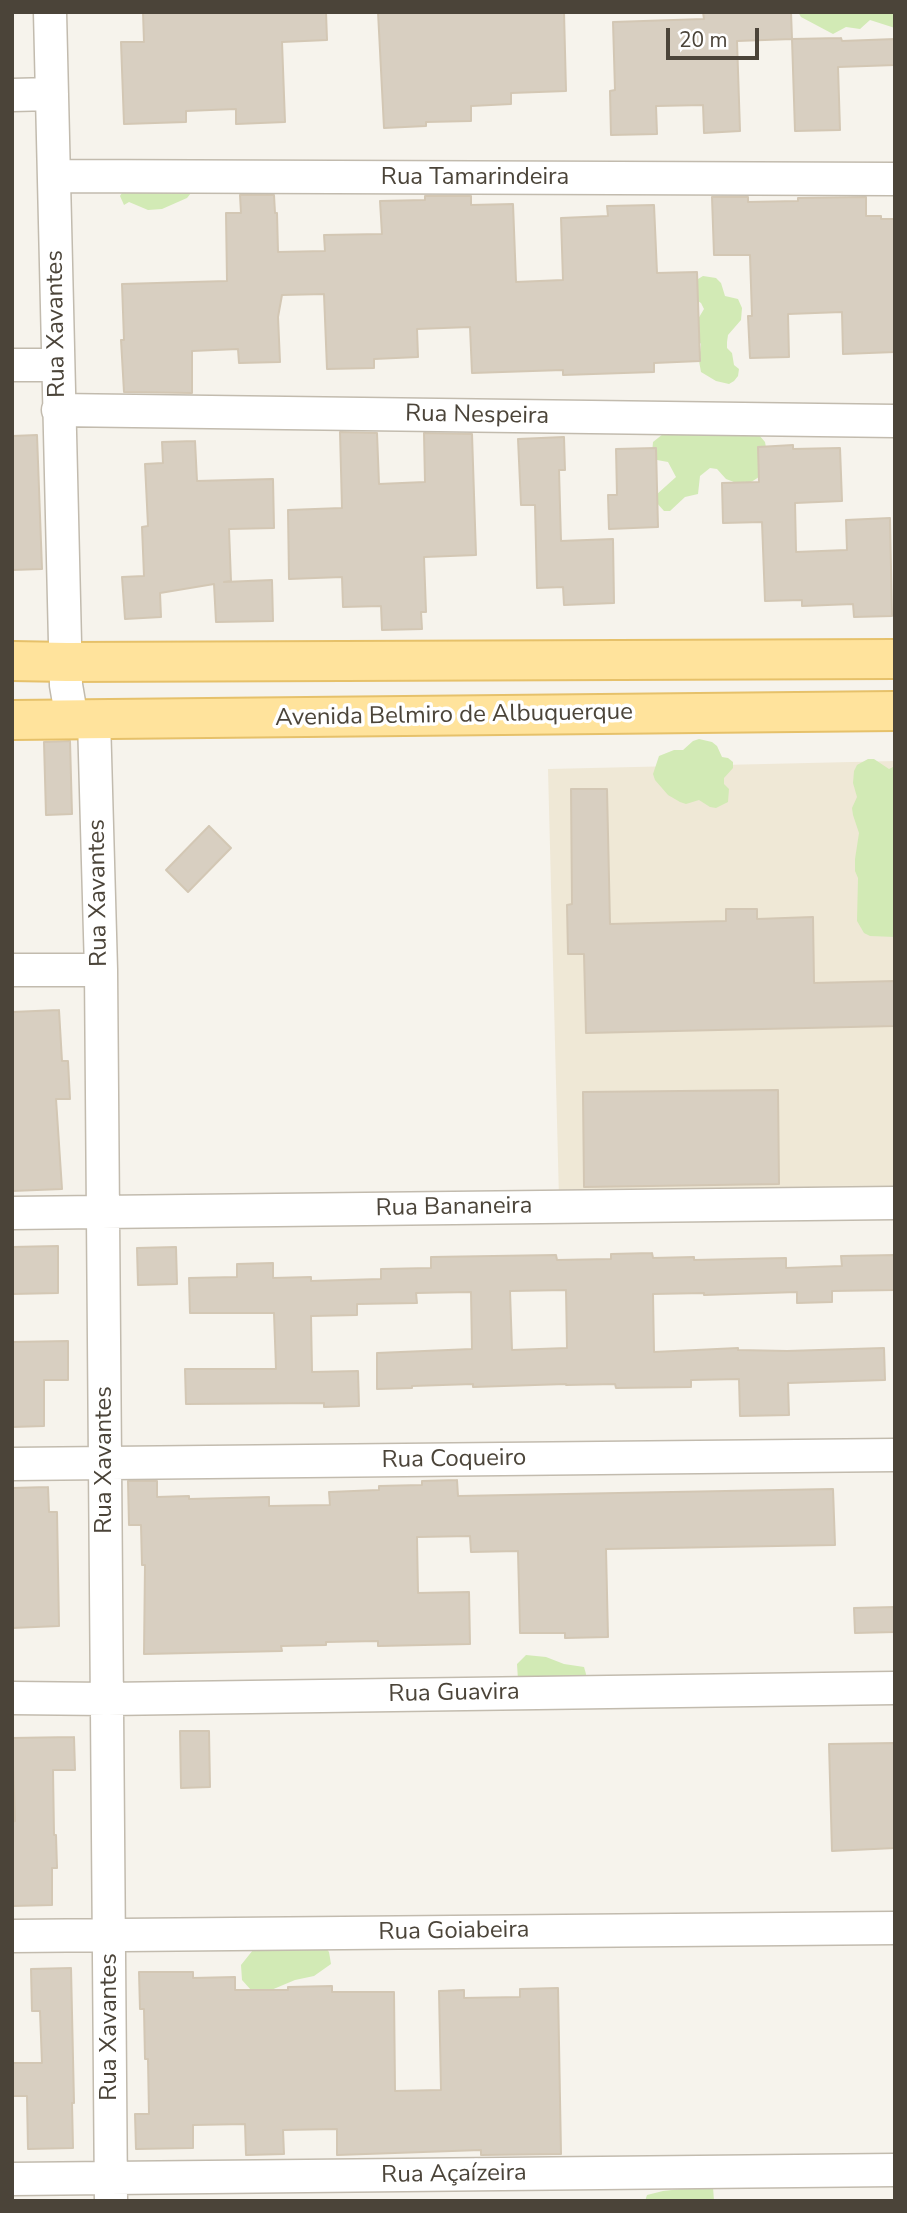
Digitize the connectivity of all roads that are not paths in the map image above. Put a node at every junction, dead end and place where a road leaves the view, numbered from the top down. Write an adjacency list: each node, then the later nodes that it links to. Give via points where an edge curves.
1 (50, 12): 2 (street, Rua Xavantes)
2 (52, 94): 3 (street); 4 (street, Rua Xavantes)
3 (12, 95)
4 (54, 176): 5 (street, Rua Tamarindeira); 7 (street, Rua Xavantes)
5 (895, 179)
6 (12, 365): 7 (street)
7 (57, 365): 8 (street, Rua Xavantes)
8 (58, 410): 9 (street, Rua Nespeira); 12 (street, Rua Xavantes)
9 (895, 421)
10 (895, 659): 12 (main road)
11 (12, 661): 12 (main road)
12 (67, 662): 14 (street, Rua Xavantes, via 66,685)
13 (895, 711): 14 (main road, Avenida Belmiro de Albuquerque)
14 (83, 719): 15 (main road, Avenida Belmiro de Albuquerque); 17 (street, Rua Xavantes)
15 (12, 720)
16 (12, 970): 17 (street)
17 (101, 970): 20 (street, Rua Xavantes)
18 (895, 1203): 20 (street, Rua Bananeira)
19 (12, 1213): 20 (street, Rua Bananeira)
20 (103, 1213): 23 (street, Rua Xavantes)
21 (895, 1455): 23 (street, Rua Coqueiro)
22 (12, 1464): 23 (street, Rua Coqueiro)
23 (105, 1464): 26 (street, Rua Xavantes)
24 (895, 1688): 26 (street, Rua Guavira)
25 (12, 1698): 26 (street, Rua Guavira)
26 (107, 1699): 29 (street, Rua Xavantes)
27 (895, 1928): 29 (street, Rua Goiabeira)
28 (12, 1936): 29 (street, Rua Goiabeira)
29 (109, 1936): 32 (street, Rua Xavantes)
30 (895, 2170): 32 (street, Rua Açaízeira)
31 (12, 2179): 32 (street, Rua Açaízeira)
32 (111, 2190)

